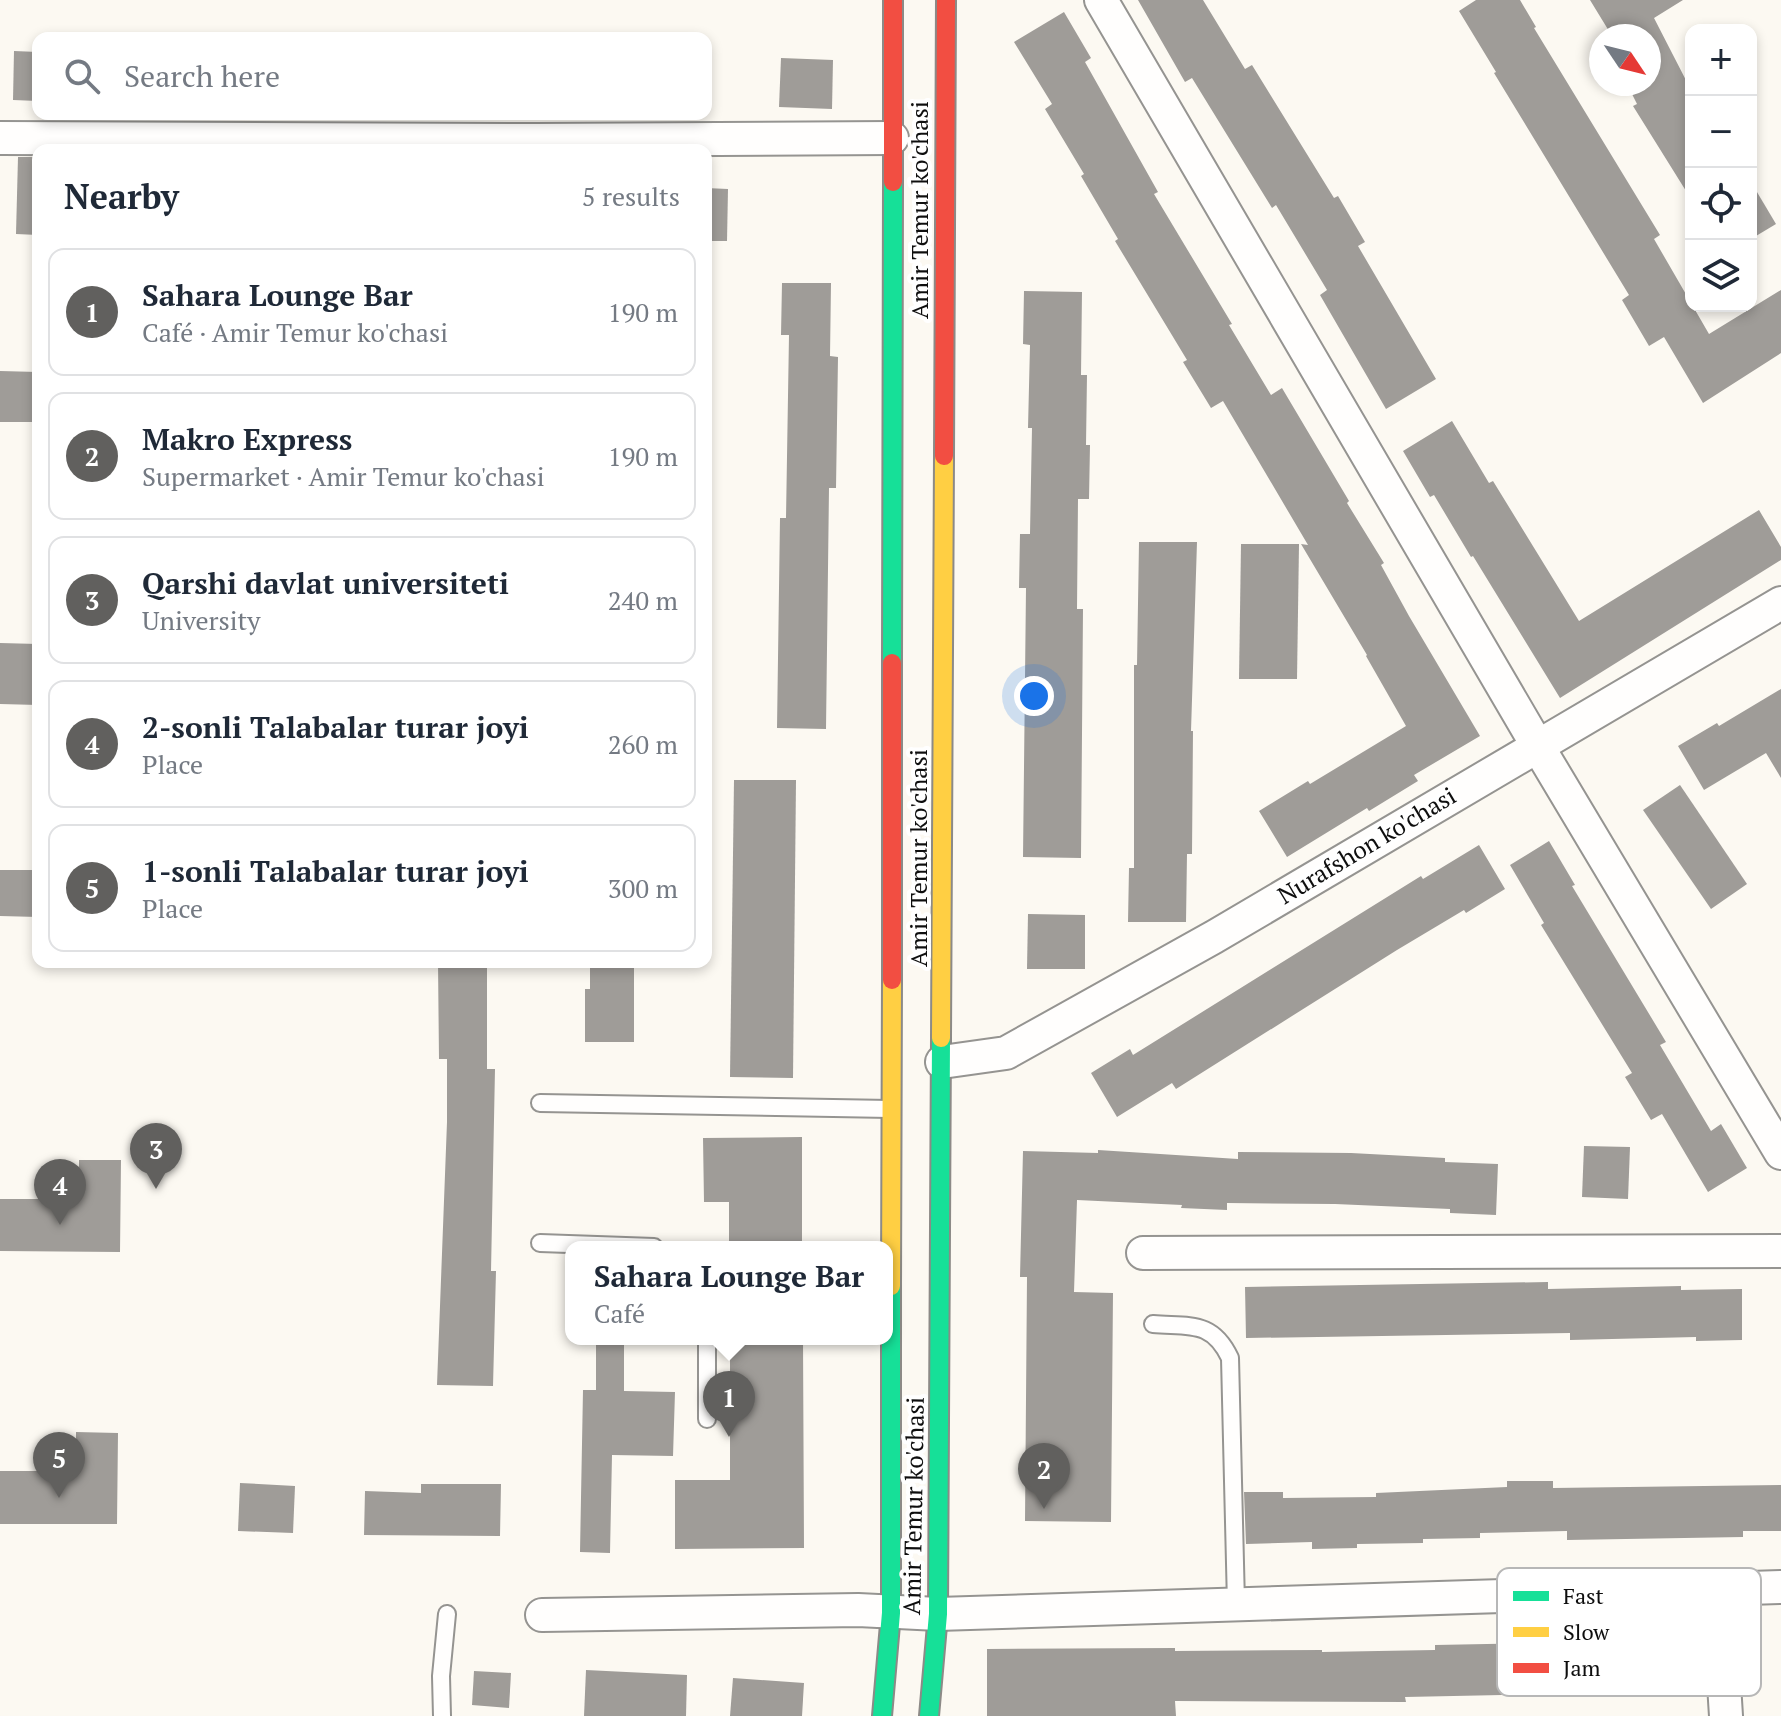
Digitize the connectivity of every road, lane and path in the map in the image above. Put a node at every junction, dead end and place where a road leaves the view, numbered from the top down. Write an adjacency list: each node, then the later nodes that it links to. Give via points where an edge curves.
1 (893, 0): 5 (main road, Amir Temur ko'chasi)
2 (1101, 0): 7 (street)
3 (954, 5): 8 (main road, Amir Temur ko'chasi)
4 (0, 138): 5 (street)
5 (892, 138): 10 (main road, Amir Temur ko'chasi)
6 (1779, 609): 7 (street, Nurafshon ko'chasi)
7 (1537, 745): 8 (street, Nurafshon ko'chasi, via 1214,937 1006,1053); 11 (street)
8 (942, 1062): 27 (main road, Amir Temur ko'chasi)
9 (540, 1103): 10 (lane)
10 (891, 1109): 12 (main road, Amir Temur ko'chasi)
11 (1781, 1153)
12 (891, 1241)
13 (540, 1243): 14 (lane)
14 (565, 1244)
15 (1781, 1251): 16 (street)
16 (1143, 1253)
17 (1153, 1324): 24 (lane, via 1206,1329 1222,1341 1230,1358)
18 (707, 1345): 20 (lane)
19 (891, 1345): 25 (main road, Amir Temur ko'chasi)
20 (707, 1419)
21 (1781, 1587): 22 (street)
22 (1761, 1588)
23 (1497, 1596): 24 (street)
24 (1236, 1604): 27 (street)
25 (891, 1613): 27 (street); 28 (street); 31 (main road, Amir Temur ko'chasi)
26 (447, 1614): 30 (lane)
27 (938, 1614): 32 (main road, Amir Temur ko'chasi)
28 (542, 1615)
29 (1725, 1696): 33 (street)
30 (442, 1716)
31 (882, 1716)
32 (929, 1716)
33 (1726, 1716)

